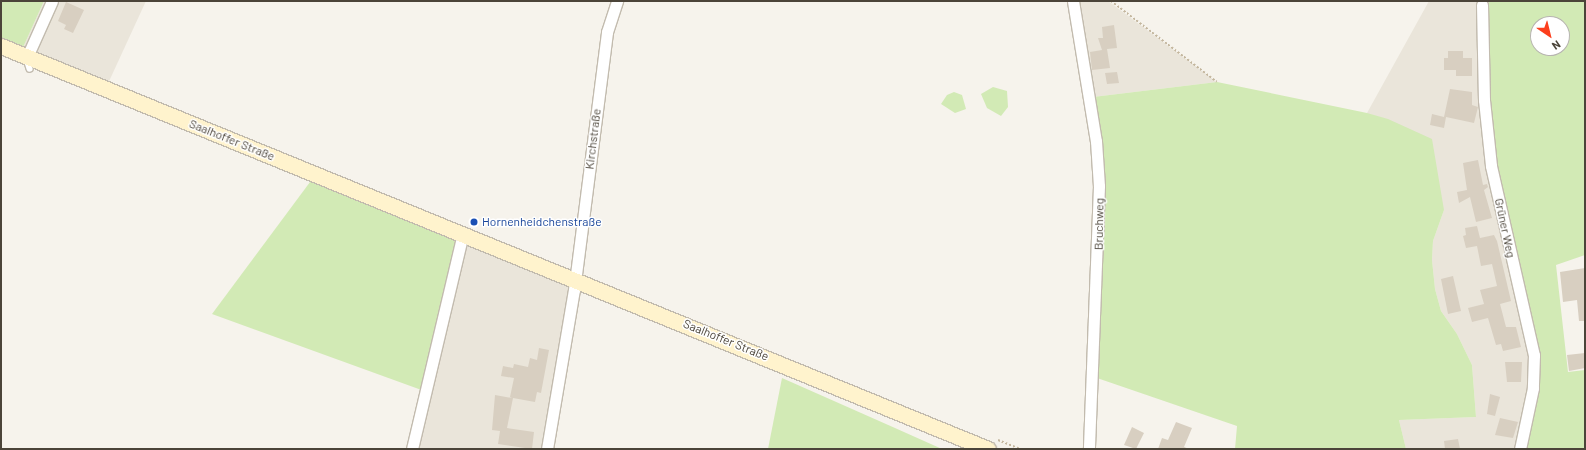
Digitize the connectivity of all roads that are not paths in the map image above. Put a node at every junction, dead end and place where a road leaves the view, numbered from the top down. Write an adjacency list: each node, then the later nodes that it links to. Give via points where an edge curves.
1 (52, 1): 6 (street)
2 (616, 1): 8 (street, Kirchstraße, via 607,32)
3 (1073, 1): 12 (street, Bruchweg, via 1096,140 1100,186)
4 (1482, 5): 13 (street, Grüner Weg, via 1483,93 1491,166 1534,355 1533,388)
5 (1, 46): 6 (main road, Saalhoffer Straße)
6 (28, 63): 7 (main road, Saalhoffer Straße, via 390,210)
7 (463, 233): 8 (main road, Saalhoffer Straße); 9 (street)
8 (575, 279): 10 (street); 11 (main road, Saalhoffer Straße)
9 (412, 449)
10 (547, 449)
11 (988, 449)
12 (1089, 449)
13 (1520, 449)

